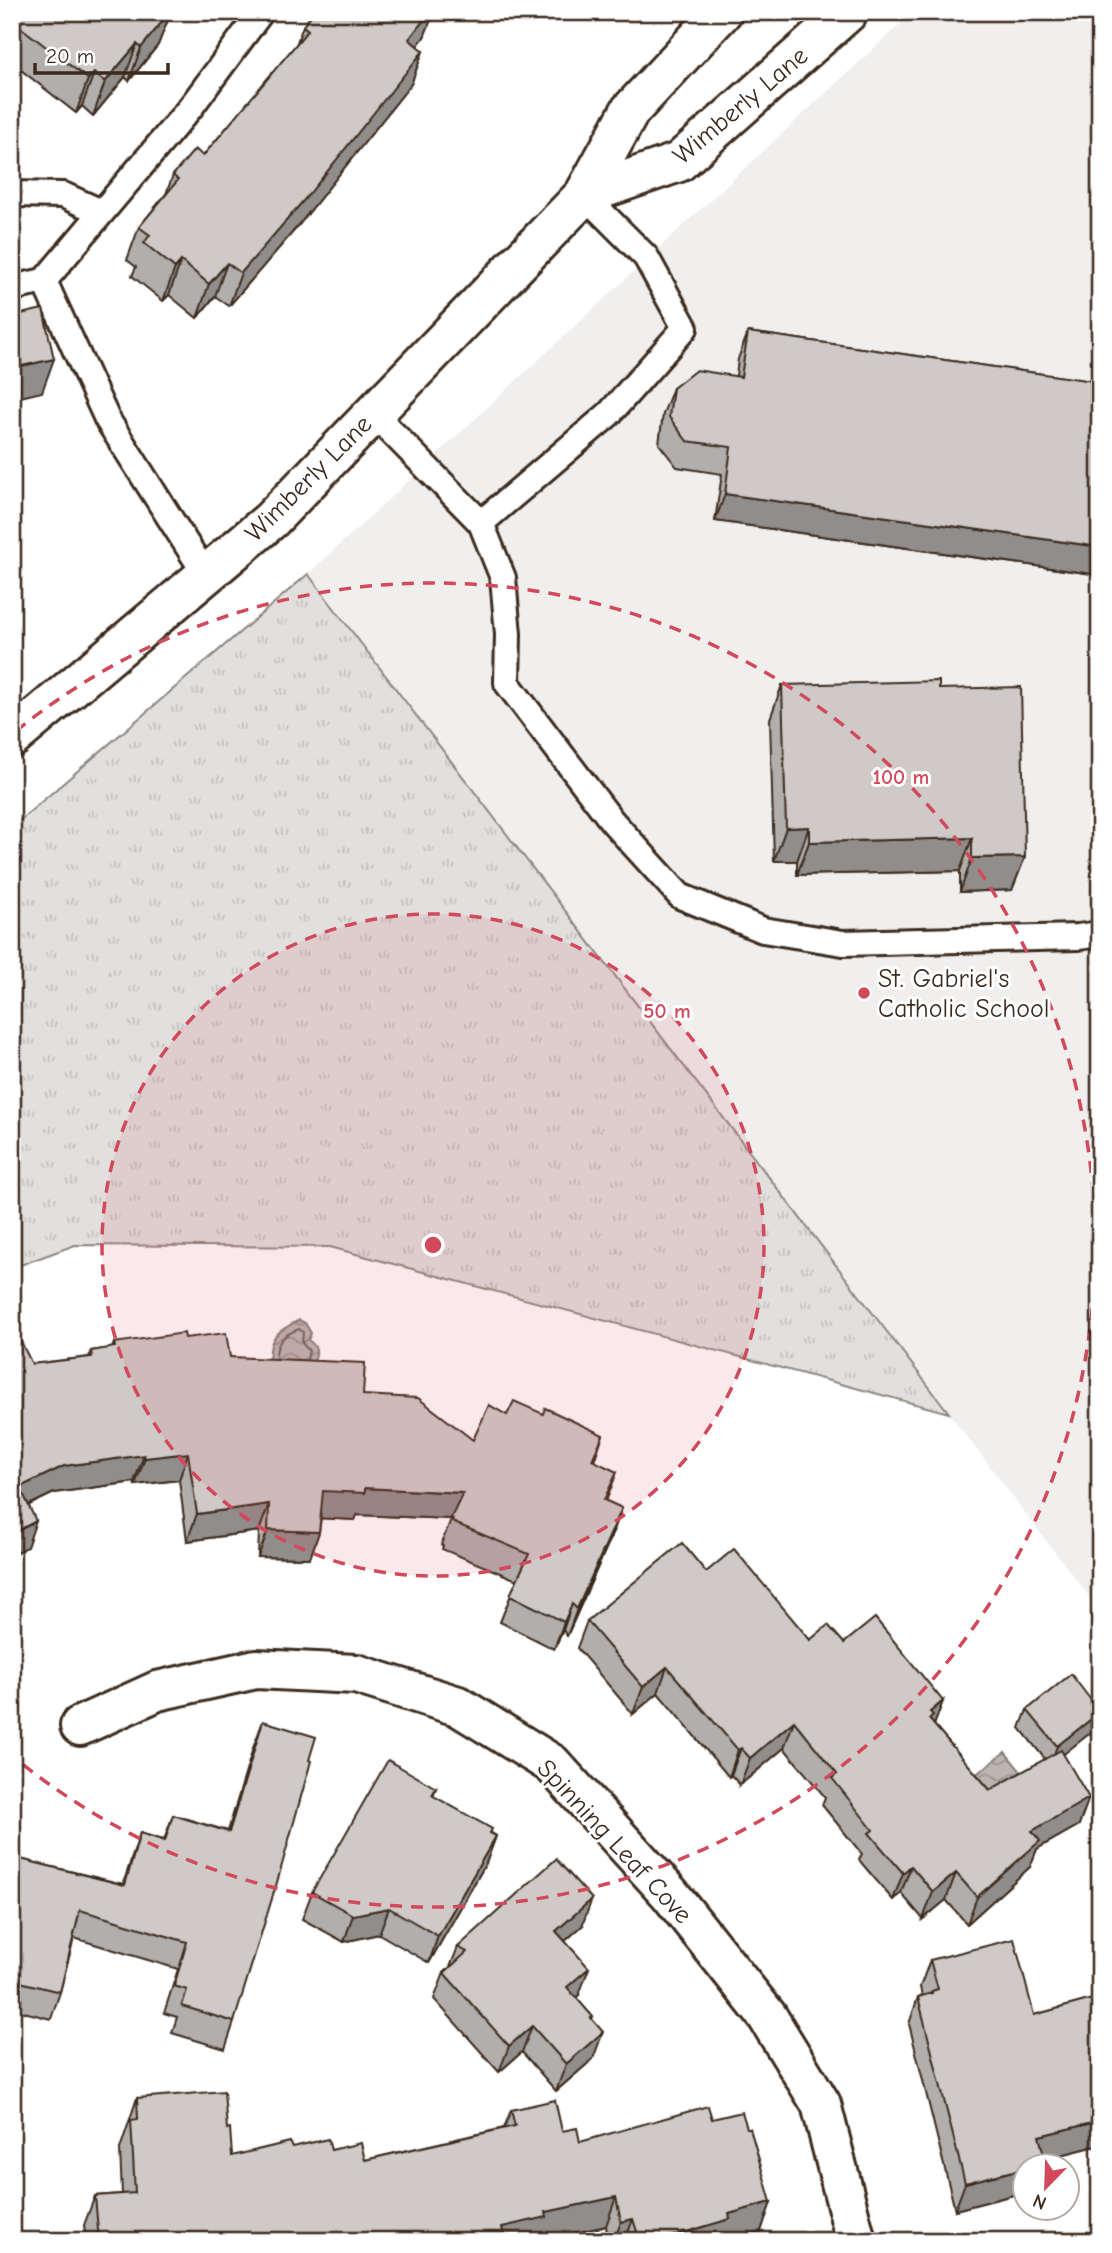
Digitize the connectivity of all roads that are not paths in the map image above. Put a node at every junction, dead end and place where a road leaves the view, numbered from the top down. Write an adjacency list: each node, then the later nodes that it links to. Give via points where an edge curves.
1 (261, 12): 6 (lane, via 190,108)
2 (722, 12): 5 (street, Wimberly Lane, via 630,111)
3 (848, 12): 5 (street, Wimberly Lane, via 679,162)
4 (12, 194): 6 (lane, via 63,195)
5 (583, 195): 9 (street, Wimberly Lane); 10 (lane, via 646,257 685,328 609,414)
6 (101, 212): 7 (lane)
7 (44, 281): 8 (lane); 11 (lane, via 107,419)
8 (12, 288)
9 (373, 413): 10 (lane); 11 (street, Wimberly Lane, via 271,520)
10 (481, 523): 13 (lane, via 503,578 506,683 612,821 680,897 763,930 844,943)
11 (206, 575): 12 (street, Wimberly Lane)
12 (12, 738)
13 (1100, 934)
14 (79, 1726): 15 (street, Spinning Leaf Cove, via 158,1691 256,1669 356,1674 458,1706 552,1764 670,1895 767,2016 821,2104)
15 (856, 2241)

